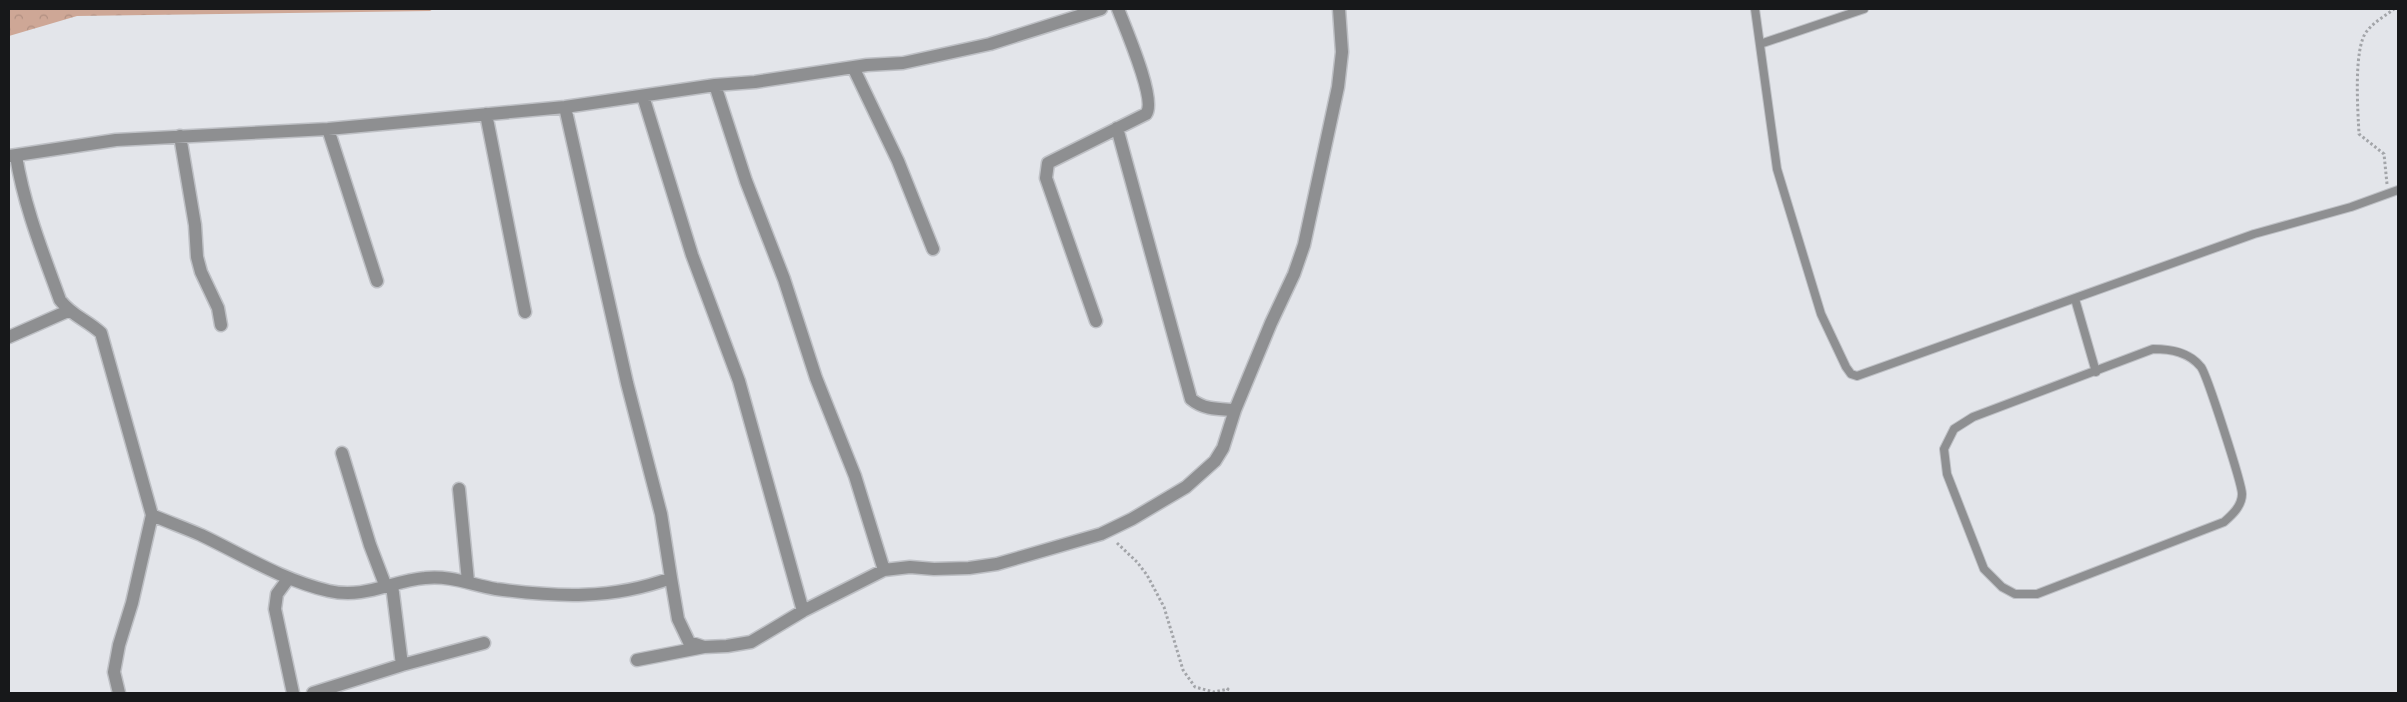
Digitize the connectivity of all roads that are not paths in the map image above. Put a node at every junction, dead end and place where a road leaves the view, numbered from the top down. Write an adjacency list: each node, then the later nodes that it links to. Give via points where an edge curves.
1 (1102, 9): 7 (street, via 990,44 903,63)
2 (1118, 9): 12 (street, via 1150,104 1146,114)
3 (1339, 9): 27 (street, via 1342,52 1338,88 1304,245)
4 (1755, 9): 6 (lane)
5 (1864, 9): 6 (lane)
6 (1760, 44): 20 (lane, via 1777,169 1821,314 1851,374 1865,375)
7 (853, 67): 8 (street); 18 (street)
8 (715, 85): 9 (street); 31 (street, via 816,378 855,476)
9 (643, 96): 10 (street); 36 (street, via 692,255 739,381)
10 (565, 107): 11 (street); 32 (street, via 627,383 661,514)
11 (486, 114): 13 (street); 22 (street)
12 (1117, 128): 23 (street, via 1048,163 1046,169 1046,178); 27 (street, via 1191,399 1198,405)
13 (328, 129): 14 (street); 19 (street)
14 (180, 136): 15 (street, via 116,140); 24 (street, via 197,257 218,308)
15 (12, 156): 16 (street)
16 (15, 184): 21 (street, via 60,300)
17 (2398, 190): 20 (lane, via 2351,207 2254,234)
18 (934, 249)
19 (377, 281)
20 (2075, 298): 26 (lane)
21 (68, 311): 25 (street); 30 (street, via 102,332)
22 (525, 312)
23 (1096, 321)
24 (221, 325)
25 (9, 337)
26 (2096, 372): 26 (lane, via 2153,349 2172,349 2188,356 2201,368 2212,392 2242,495 2236,512 2224,522 2037,594 2014,594 1984,569 1947,474 1944,449 1954,429 1973,417)
27 (1235, 410): 31 (street, via 1223,448 1203,473 1178,492 1101,534 997,564 969,568)
28 (342, 452): 35 (street, via 370,545)
29 (459, 489): 34 (street)
30 (152, 515): 33 (street); 41 (street, via 119,645 114,672)
31 (884, 570): 36 (street)
32 (671, 578): 34 (street, via 607,595 545,595); 38 (street, via 678,619 689,642)
33 (288, 579): 35 (street, via 330,592 369,592); 42 (street, via 277,594 275,609)
34 (468, 582): 35 (street, via 425,578)
35 (389, 586): 40 (street)
36 (803, 611): 38 (street, via 752,642)
37 (484, 643): 40 (street)
38 (704, 647): 39 (street)
39 (638, 660)
40 (402, 665): 43 (street)
41 (119, 693)
42 (293, 693)
43 (313, 693)

